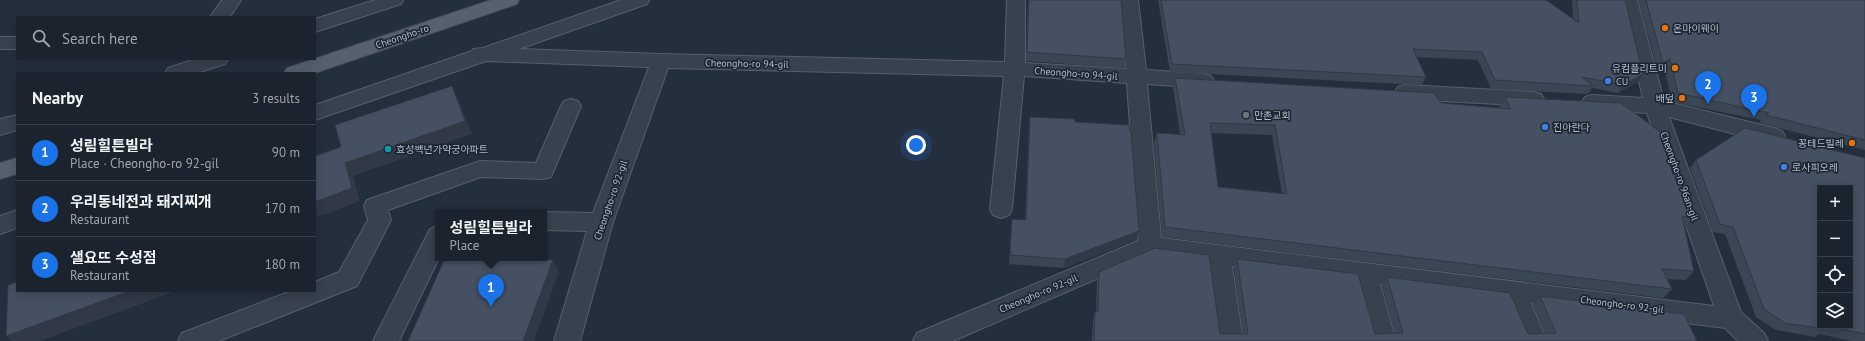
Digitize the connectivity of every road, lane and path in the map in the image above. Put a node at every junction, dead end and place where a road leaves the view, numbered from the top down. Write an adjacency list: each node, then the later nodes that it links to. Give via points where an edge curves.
1 (232, 0): 8 (street)
2 (394, 0): 9 (street)
3 (510, 0): 17 (main road, Cheongho-ro)
4 (640, 0): 12 (street)
5 (1016, 0): 16 (street)
6 (1129, 0): 18 (street)
7 (1628, 0): 24 (street, Cheongho-ro 96an-gil)
8 (221, 16)
9 (316, 26)
10 (0, 43): 11 (street)
11 (16, 43)
12 (480, 54): 14 (street, Cheongho-ro 94-gil); 25 (street)
13 (214, 60): 15 (street)
14 (661, 61): 16 (street, Cheongho-ro 94-gil); 34 (street, Cheongho-ro 92-gil)
15 (181, 68)
16 (1015, 69): 18 (street, Cheongho-ro 94-gil); 31 (street)
17 (297, 72)
18 (1137, 78): 19 (street, Cheongho-ro 94-gil); 37 (street)
19 (1225, 82)
20 (1384, 91): 21 (street)
21 (1552, 100)
22 (1576, 102): 24 (street)
23 (571, 106): 42 (street, via 543,170 480,169 375,206 380,220 348,279)
24 (1655, 106): 28 (street); 43 (street, Cheongho-ro 96an-gil)
25 (316, 113)
26 (16, 122): 27 (street)
27 (0, 127)
28 (1790, 140)
29 (16, 166): 30 (main road)
30 (0, 171)
31 (1001, 208)
32 (16, 219): 35 (street)
33 (547, 221): 34 (street)
34 (601, 222): 46 (street, Cheongho-ro 92-gil)
35 (0, 225)
36 (435, 241): 45 (street)
37 (1150, 246): 38 (street, Cheongho-ro 92-gil); 47 (street, Cheongho-ro 92-gil)
38 (1218, 254): 39 (street, Cheongho-ro 92-gil); 48 (street)
39 (1365, 272): 40 (street, Cheongho-ro 92-gil); 49 (street)
40 (1514, 291): 43 (street, Cheongho-ro 92-gil); 50 (street)
41 (315, 292): 44 (street)
42 (316, 292)
43 (1731, 318): 51 (street, Cheongho-ro 96an-gil)
44 (191, 341)
45 (386, 341)
46 (567, 341)
47 (926, 341)
48 (1230, 341)
49 (1383, 341)
50 (1534, 341)
51 (1755, 341)

